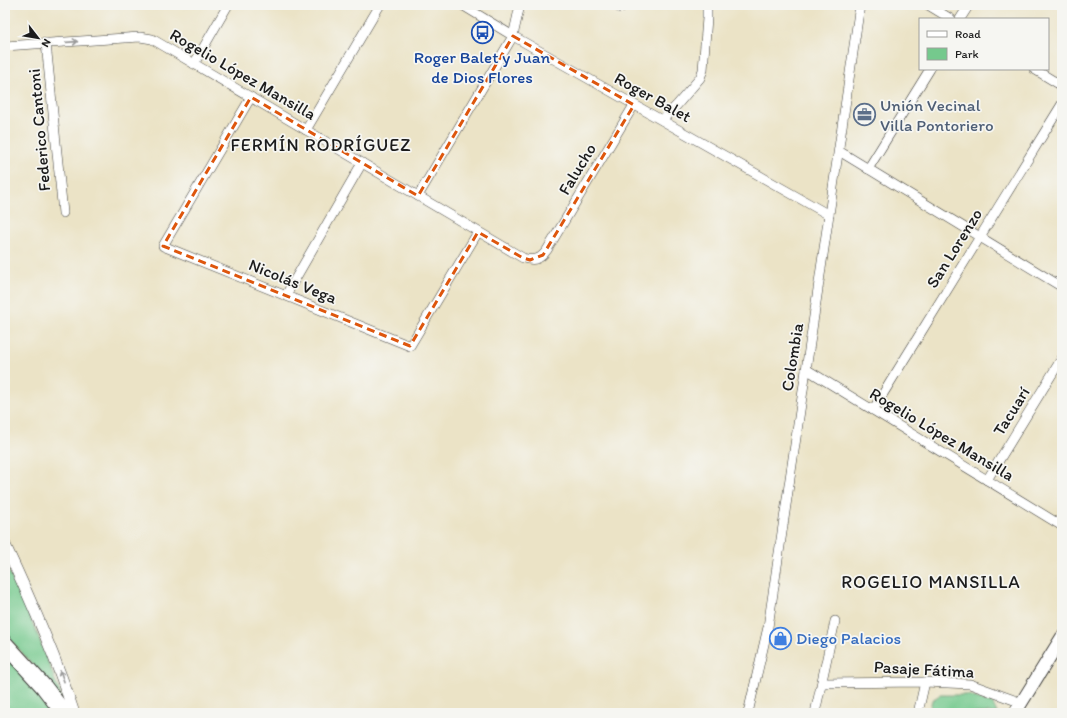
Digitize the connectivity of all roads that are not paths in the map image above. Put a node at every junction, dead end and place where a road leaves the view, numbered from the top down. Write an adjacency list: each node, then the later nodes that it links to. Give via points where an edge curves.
1 (228, 5): 14 (street)
2 (380, 5): 22 (street)
3 (462, 5): 11 (street, Roger Balet)
4 (520, 5): 11 (street)
5 (707, 5): 21 (street, via 703,70 700,78)
6 (860, 5): 23 (street, Colombia)
7 (928, 5): 9 (street)
8 (969, 5): 10 (street)
9 (949, 18)
10 (961, 18)
11 (513, 36): 20 (street, Roger Balet); 26 (street)
12 (46, 43): 13 (street, Rogelio López Mansilla); 14 (street, Rogelio López Mansilla, one-way to 14, via 152,39); 27 (street, Federico Cantoni)
13 (5, 46)
14 (194, 64): 18 (street, Rogelio López Mansilla)
15 (929, 70): 25 (street)
16 (1036, 70): 17 (street)
17 (1062, 86)
18 (250, 98): 22 (street, Rogelio López Mansilla); 33 (street, Nicolás Vega, via 163,246)
19 (1062, 104): 30 (street, San Lorenzo)
20 (634, 105): 21 (street, Roger Balet); 31 (street, Falucho)
21 (662, 120): 28 (street, Roger Balet)
22 (306, 130): 24 (street, Rogelio López Mansilla)
23 (839, 150): 25 (street); 28 (street, Colombia)
24 (362, 163): 26 (street, Rogelio López Mansilla); 33 (street)
25 (868, 169): 30 (street)
26 (418, 196): 29 (street, Rogelio López Mansilla)
27 (62, 213)
28 (829, 215): 35 (street, Colombia)
29 (478, 232): 31 (street, Rogelio López Mansilla, via 522,258 538,259); 33 (street, Nicolás Vega, via 410,346)
30 (980, 237): 32 (street); 36 (street, San Lorenzo)
31 (547, 250)
32 (1062, 287)
33 (286, 295)
34 (1062, 358): 37 (street, Tacuarí)
35 (806, 369): 36 (street, Rogelio López Mansilla); 48 (street, Colombia, via 768,627)
36 (873, 410): 37 (street, Rogelio López Mansilla)
37 (987, 480): 38 (street, Rogelio López Mansilla)
38 (1062, 526)
39 (5, 545): 47 (street, one-way to 39, via 29,595)
40 (835, 621): 44 (street)
41 (1062, 636): 45 (main road)
42 (5, 644): 46 (highway)
43 (925, 682): 44 (street, Pasaje Fátima); 45 (street, Pasaje Fátima, via 970,684); 50 (street)
44 (822, 683): 49 (street)
45 (1019, 708)
46 (64, 713)
47 (74, 713)
48 (748, 713)
49 (815, 713)
50 (918, 713)

